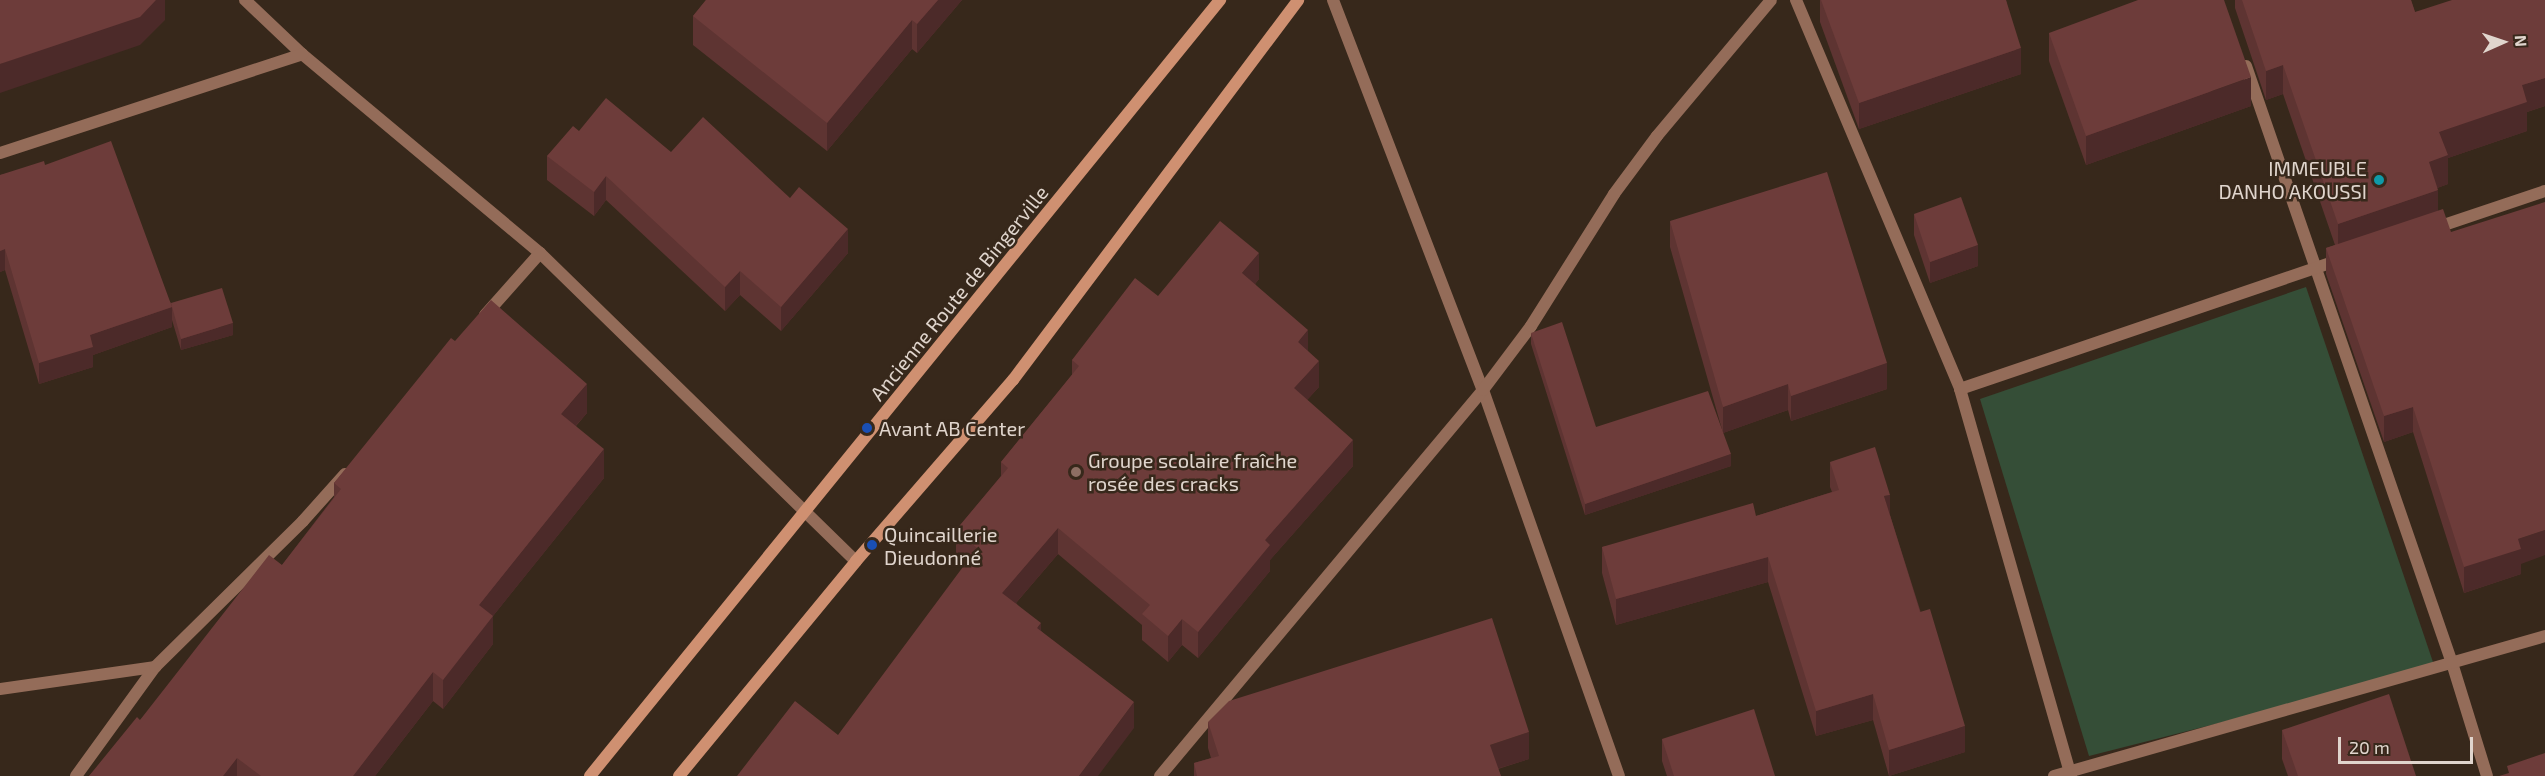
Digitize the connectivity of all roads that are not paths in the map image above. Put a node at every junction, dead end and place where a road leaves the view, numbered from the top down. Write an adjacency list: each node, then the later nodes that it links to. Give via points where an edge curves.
1 (245, 0): 7 (street)
2 (1220, 0): 19 (street, Ancienne Route de Bingerville)
3 (1298, 0): 20 (street, via 1013,380)
4 (1334, 0): 17 (street)
5 (1771, 0): 17 (street, via 1651,144 1531,327)
6 (1796, 0): 16 (street)
7 (302, 54): 9 (street); 12 (street)
8 (2242, 56): 14 (street)
9 (0, 153)
10 (2545, 191): 11 (street)
11 (2415, 235)
12 (540, 253): 15 (street); 19 (street)
13 (2361, 253): 14 (street)
14 (2317, 267): 16 (street); 22 (street)
15 (477, 325)
16 (1960, 389): 25 (street)
17 (1483, 390): 26 (street); 30 (street)
18 (351, 468): 23 (street)
19 (807, 512): 20 (street); 28 (street, Ancienne Route de Bingerville)
20 (856, 561): 29 (street)
21 (2545, 636): 22 (street)
22 (2452, 663): 25 (street); 32 (street)
23 (155, 667): 24 (street); 27 (street)
24 (0, 689)
25 (2070, 774): 31 (street)
26 (1162, 775)
27 (76, 776)
28 (590, 776)
29 (679, 776)
30 (1619, 776)
31 (2054, 776)
32 (2487, 776)

